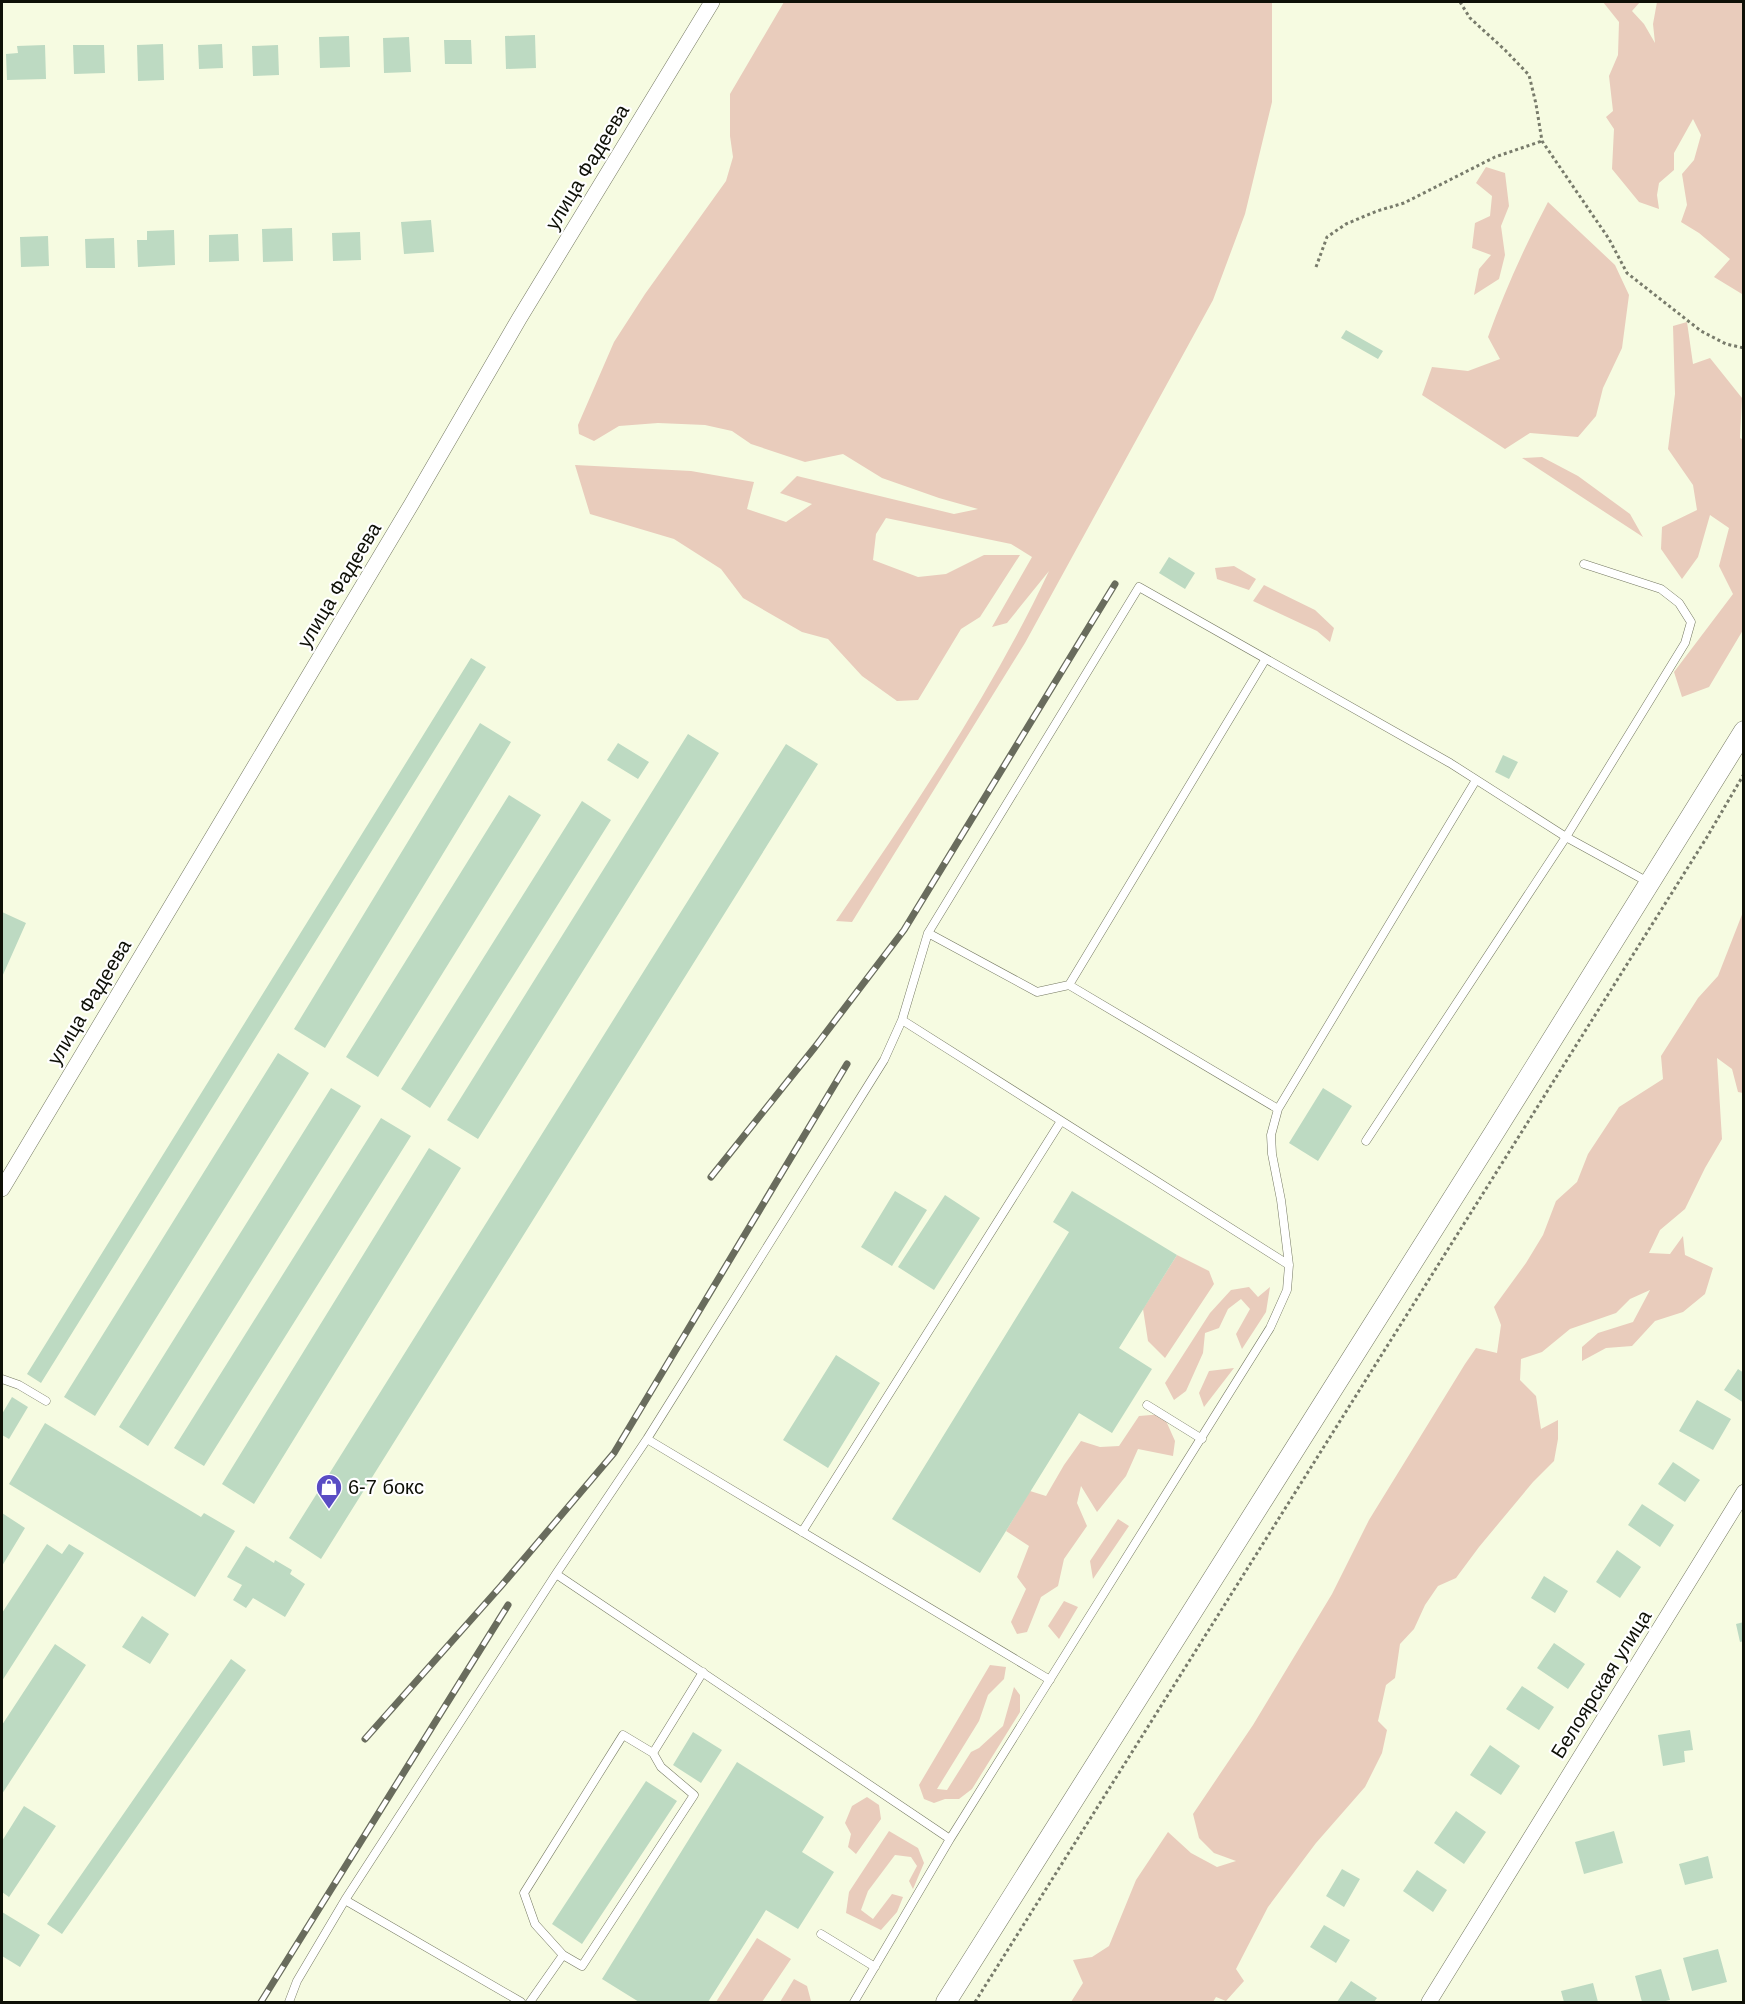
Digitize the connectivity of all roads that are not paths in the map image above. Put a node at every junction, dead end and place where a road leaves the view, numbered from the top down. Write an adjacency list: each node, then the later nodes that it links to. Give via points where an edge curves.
1 (712, 2): 14 (street, улица Фадеева, via 519,319)
2 (1584, 564): 6 (lane, via 1661,589 1679,603 1690,622 1685,642)
3 (1265, 660): 5 (lane); 8 (lane, via 1139,587); 9 (lane)
4 (1743, 730): 7 (street)
5 (1476, 780): 6 (lane); 11 (lane)
6 (1566, 837): 7 (lane); 13 (lane)
7 (1648, 882): 36 (street, via 1488,1143)
8 (928, 933): 9 (lane, via 1037,992); 10 (lane)
9 (1069, 985): 11 (lane)
10 (902, 1020): 12 (lane); 19 (lane, via 884,1060)
11 (1278, 1109): 15 (lane, via 1271,1135 1272,1154)
12 (1061, 1121): 15 (lane); 22 (lane)
13 (1366, 1141)
14 (2, 1190)
15 (1289, 1265): 20 (lane, via 1287,1290 1270,1328)
16 (2, 1378): 17 (lane)
17 (46, 1401)
18 (1147, 1405): 20 (lane)
19 (647, 1439): 22 (lane); 23 (lane)
20 (1202, 1439): 25 (lane)
21 (1743, 1492): 37 (street, Белоярская улица)
22 (802, 1532): 25 (lane)
23 (556, 1574): 24 (lane); 28 (lane)
24 (703, 1672): 26 (lane); 27 (lane)
25 (1050, 1680): 27 (lane)
26 (654, 1753): 30 (lane, via 661,1767 694,1795 582,1965); 30 (lane, via 623,1735 524,1893 535,1924)
27 (950, 1839): 31 (lane)
28 (345, 1900): 32 (lane, via 297,1980); 33 (lane)
29 (821, 1934): 31 (lane)
30 (563, 1955): 34 (lane)
31 (875, 1967): 35 (lane)
32 (289, 2002)
33 (521, 2002)
34 (530, 2002)
35 (854, 2002)
36 (946, 2002)
37 (1429, 2002)

